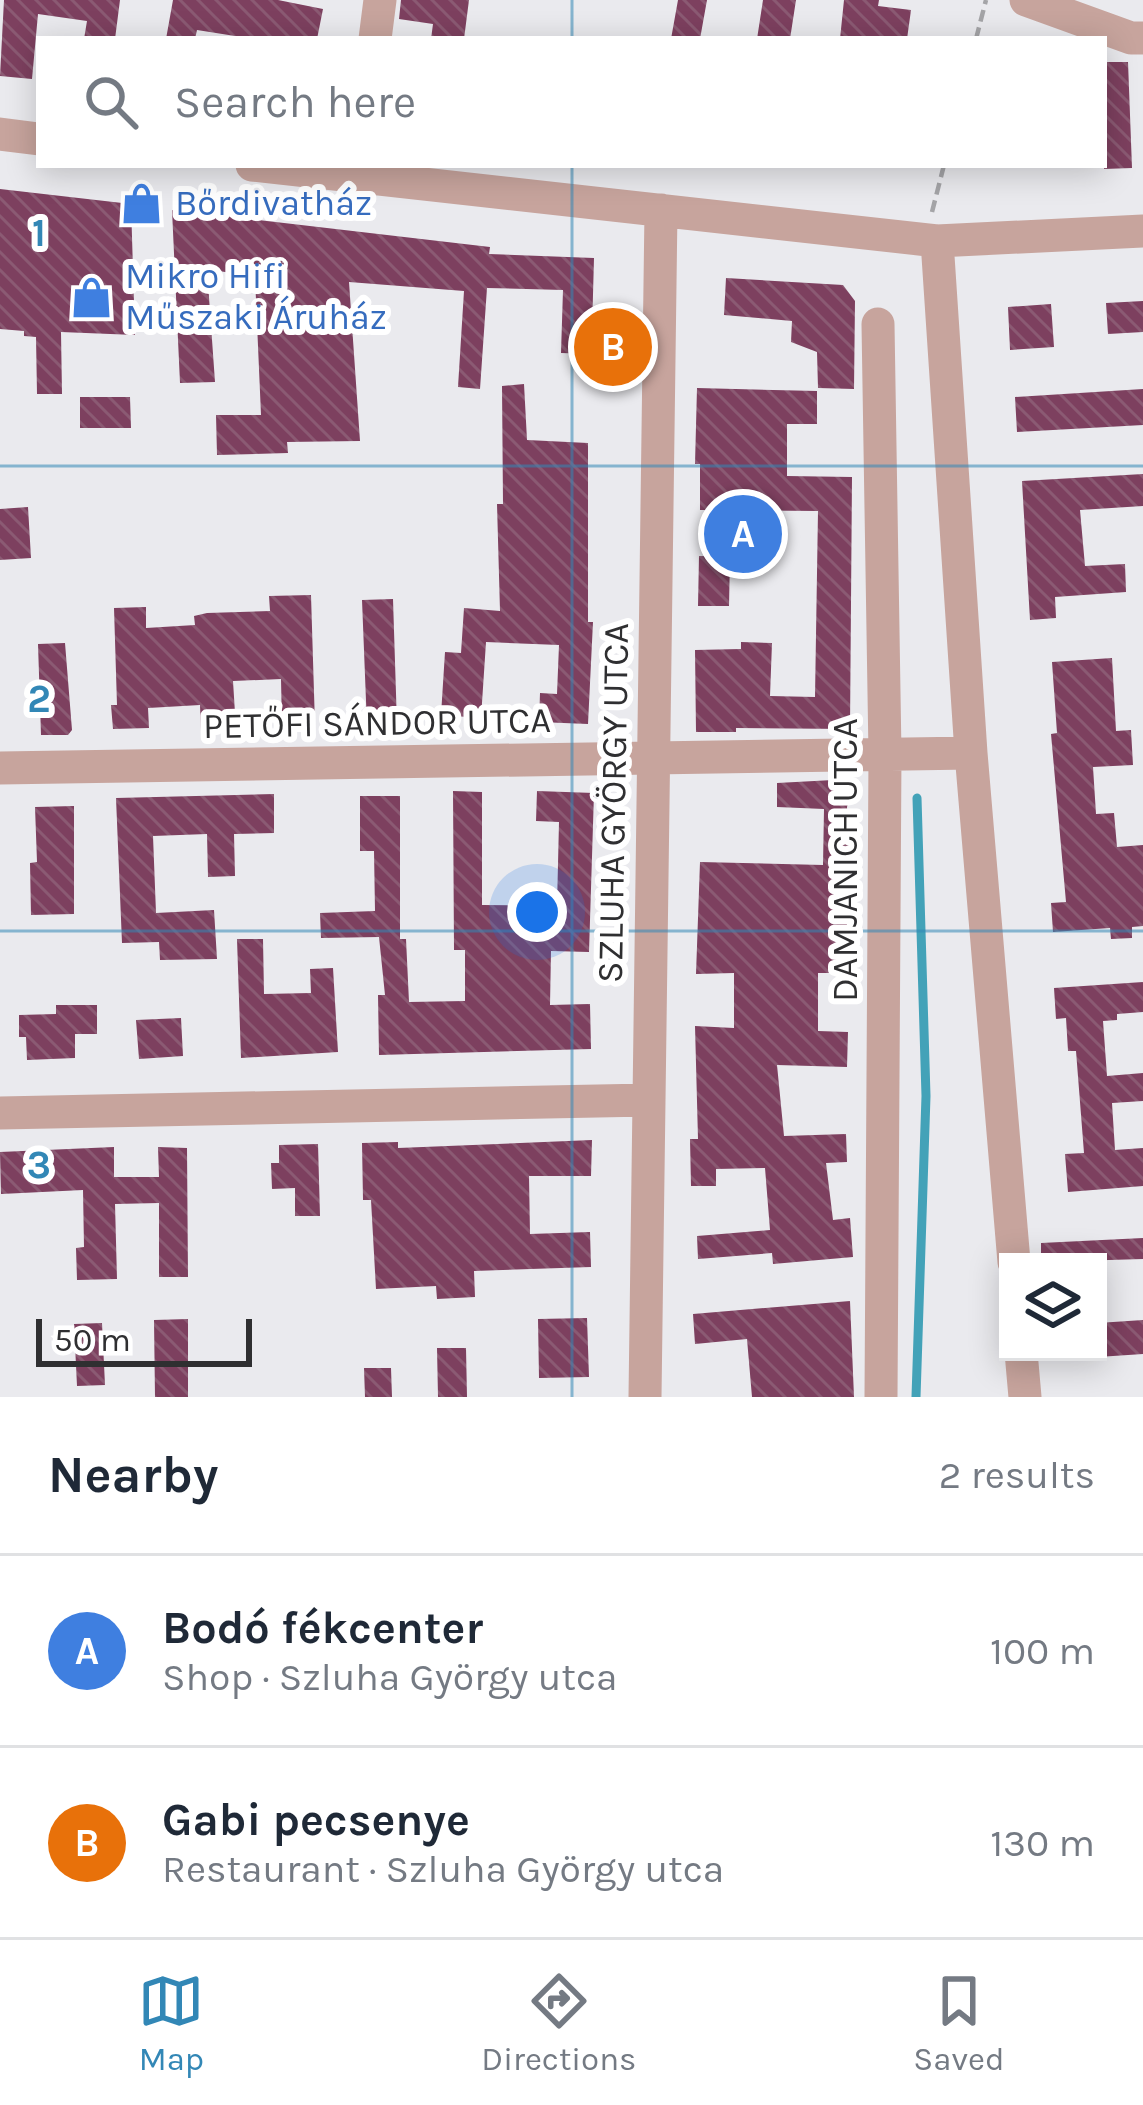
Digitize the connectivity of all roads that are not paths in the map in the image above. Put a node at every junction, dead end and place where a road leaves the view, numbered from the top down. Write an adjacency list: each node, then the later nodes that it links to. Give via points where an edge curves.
1 (380, 0): 3 (street)
2 (1025, 0): 4 (street)
3 (375, 36)
4 (1143, 38)
5 (0, 134): 6 (street)
6 (36, 139)
7 (279, 168): 8 (street)
8 (661, 210): 10 (street); 14 (street, SZLUHA GYÖRGY UTCA)
9 (1143, 231): 10 (street)
10 (930, 240): 12 (street)
11 (878, 324): 13 (street, DAMJANICH UTCA)
12 (971, 753): 13 (street, PETŐFI SÁNDOR UTCA); 18 (street)
13 (885, 754): 14 (street, PETŐFI SÁNDOR UTCA); 21 (street, DAMJANICH UTCA)
14 (651, 758): 15 (street, PETŐFI SÁNDOR UTCA); 16 (street, SZLUHA GYÖRGY UTCA)
15 (0, 768)
16 (649, 1100): 17 (street); 20 (street, SZLUHA GYÖRGY UTCA)
17 (0, 1113)
18 (1013, 1253)
19 (1022, 1361): 22 (street)
20 (645, 1397)
21 (881, 1397)
22 (1025, 1397)

